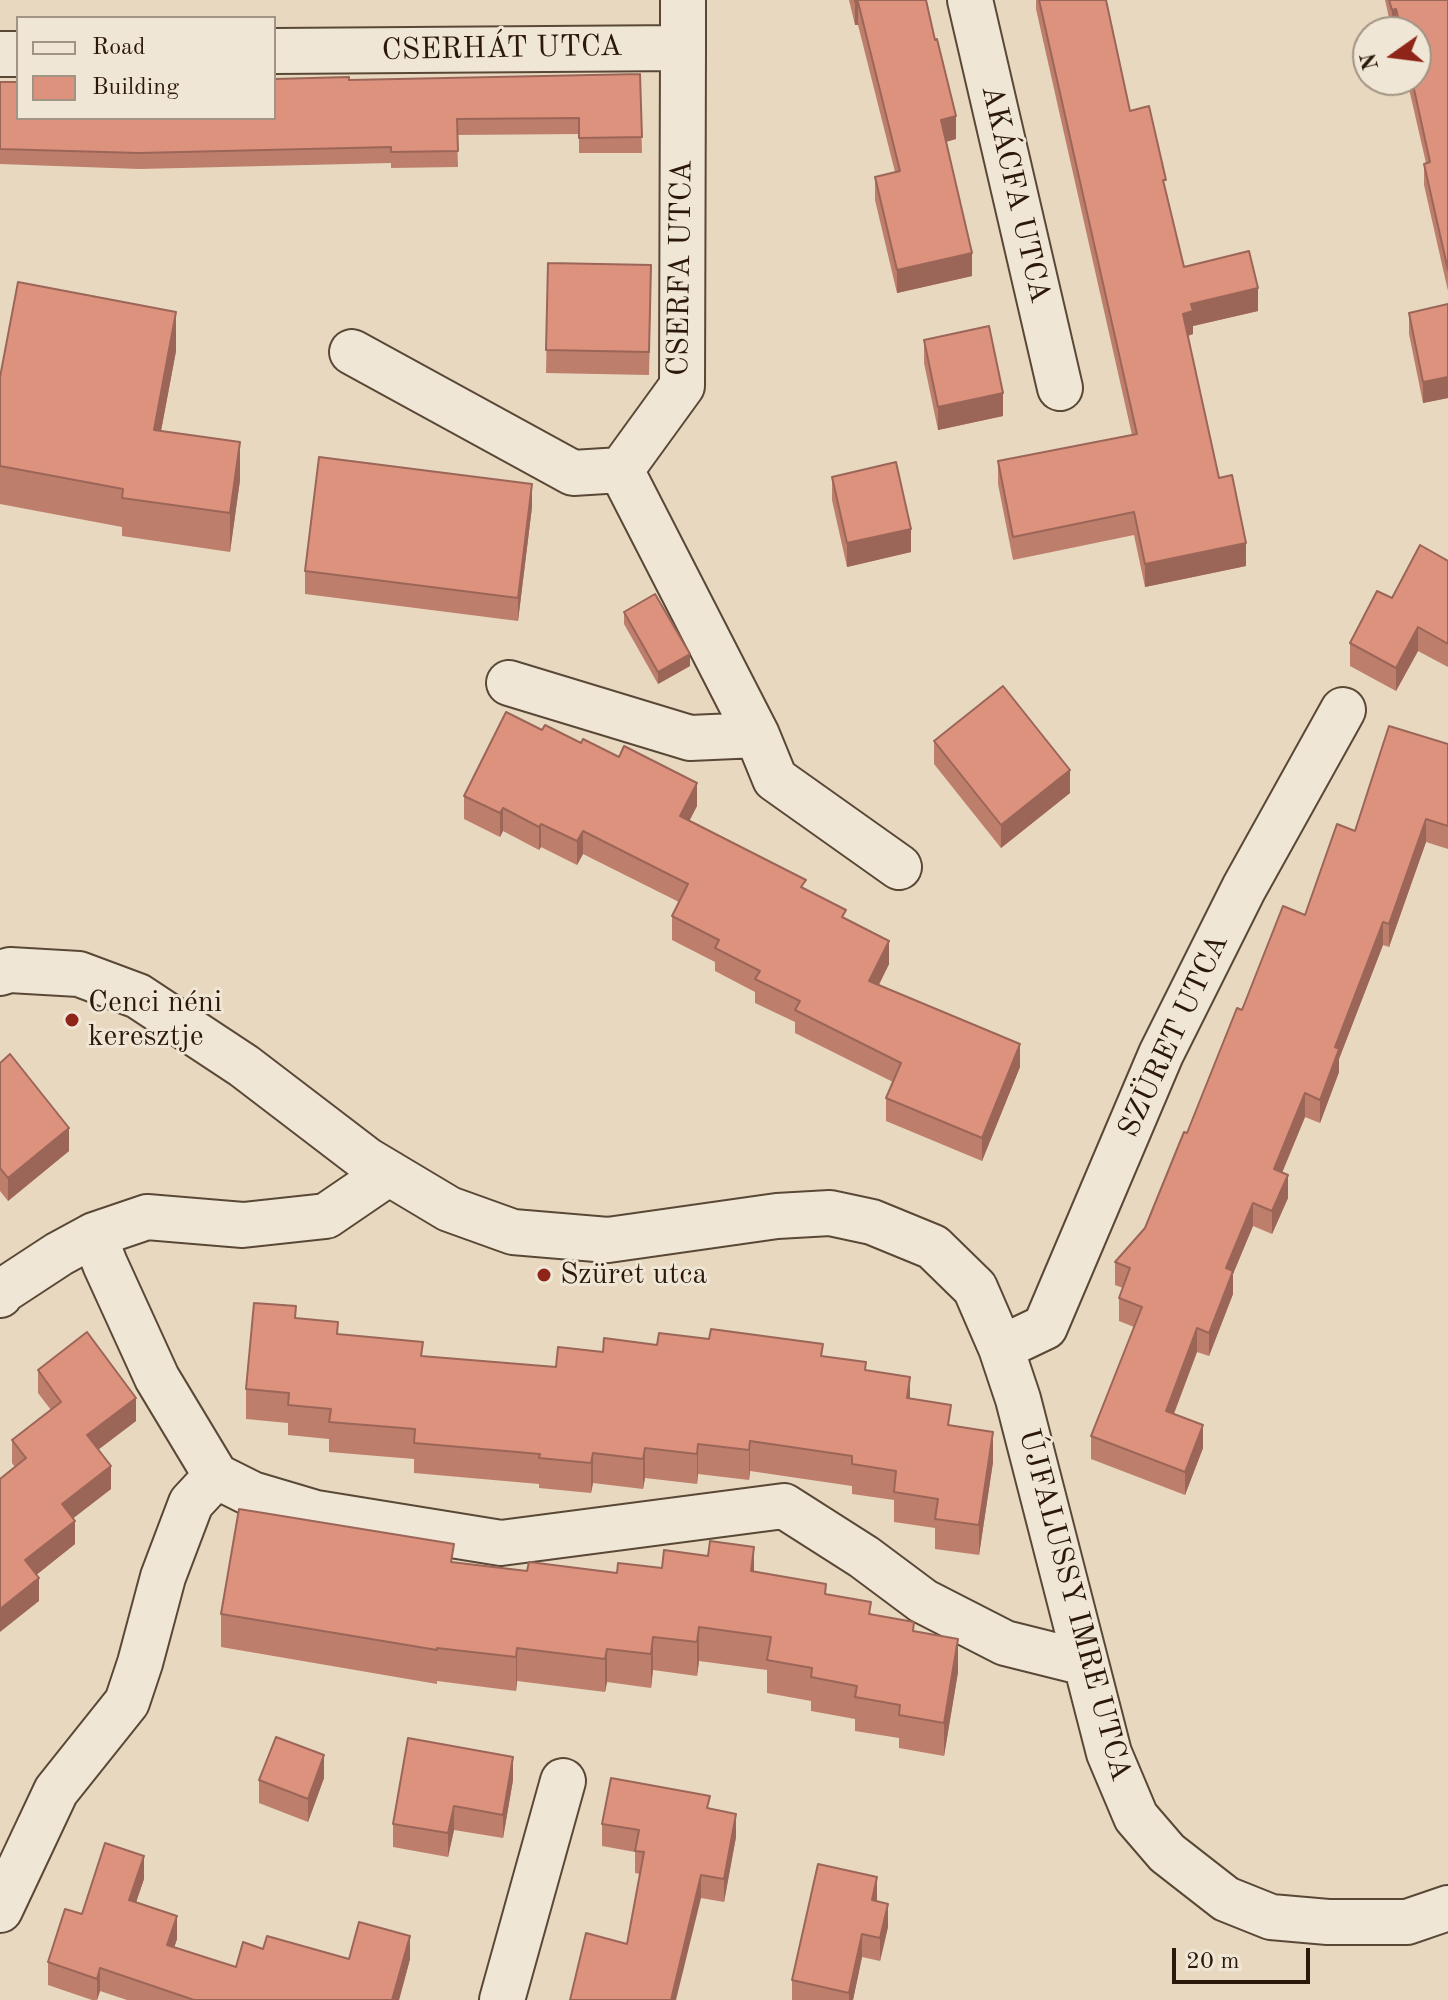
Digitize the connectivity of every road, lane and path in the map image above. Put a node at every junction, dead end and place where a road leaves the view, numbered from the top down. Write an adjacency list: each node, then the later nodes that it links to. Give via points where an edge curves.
1 (683, 0): 3 (street)
2 (970, 0): 6 (street, AKÁCFA UTCA)
3 (683, 48): 4 (street, CSERHÁT UTCA); 7 (street, CSERFA UTCA, via 682,386)
4 (276, 51)
5 (352, 352): 7 (street, via 573,473)
6 (1060, 388)
7 (621, 470): 10 (street)
8 (509, 683): 10 (street, via 690,738)
9 (1343, 710): 16 (street, SZÜRET UTCA, via 1244,888 1161,1054 1045,1327)
10 (757, 735): 11 (street, via 775,779)
11 (899, 867)
12 (0, 973): 13 (street, via 79,974 138,996)
13 (389, 1173): 14 (street, via 326,1216 243,1225 147,1217); 16 (street, ÚJFALUSSY IMRE UTCA, via 449,1209 513,1232 608,1240 777,1216 830,1213 872,1222 933,1247 975,1288)
14 (94, 1235): 15 (street); 17 (street, via 157,1378)
15 (0, 1295)
16 (1001, 1348): 18 (street, ÚJFALUSSY IMRE UTCA)
17 (216, 1476): 18 (street, via 252,1494 316,1513 501,1543 784,1506 923,1601 1005,1643); 21 (street, via 191,1503 127,1702 56,1791)
18 (1085, 1663): 20 (street, ÚJFALUSSY IMRE UTCA, via 1114,1766 1136,1817 1167,1853 1226,1899 1271,1917 1328,1922 1407,1922)
19 (563, 1781): 22 (street)
20 (1448, 1908)
21 (0, 1910)
22 (502, 2000)

